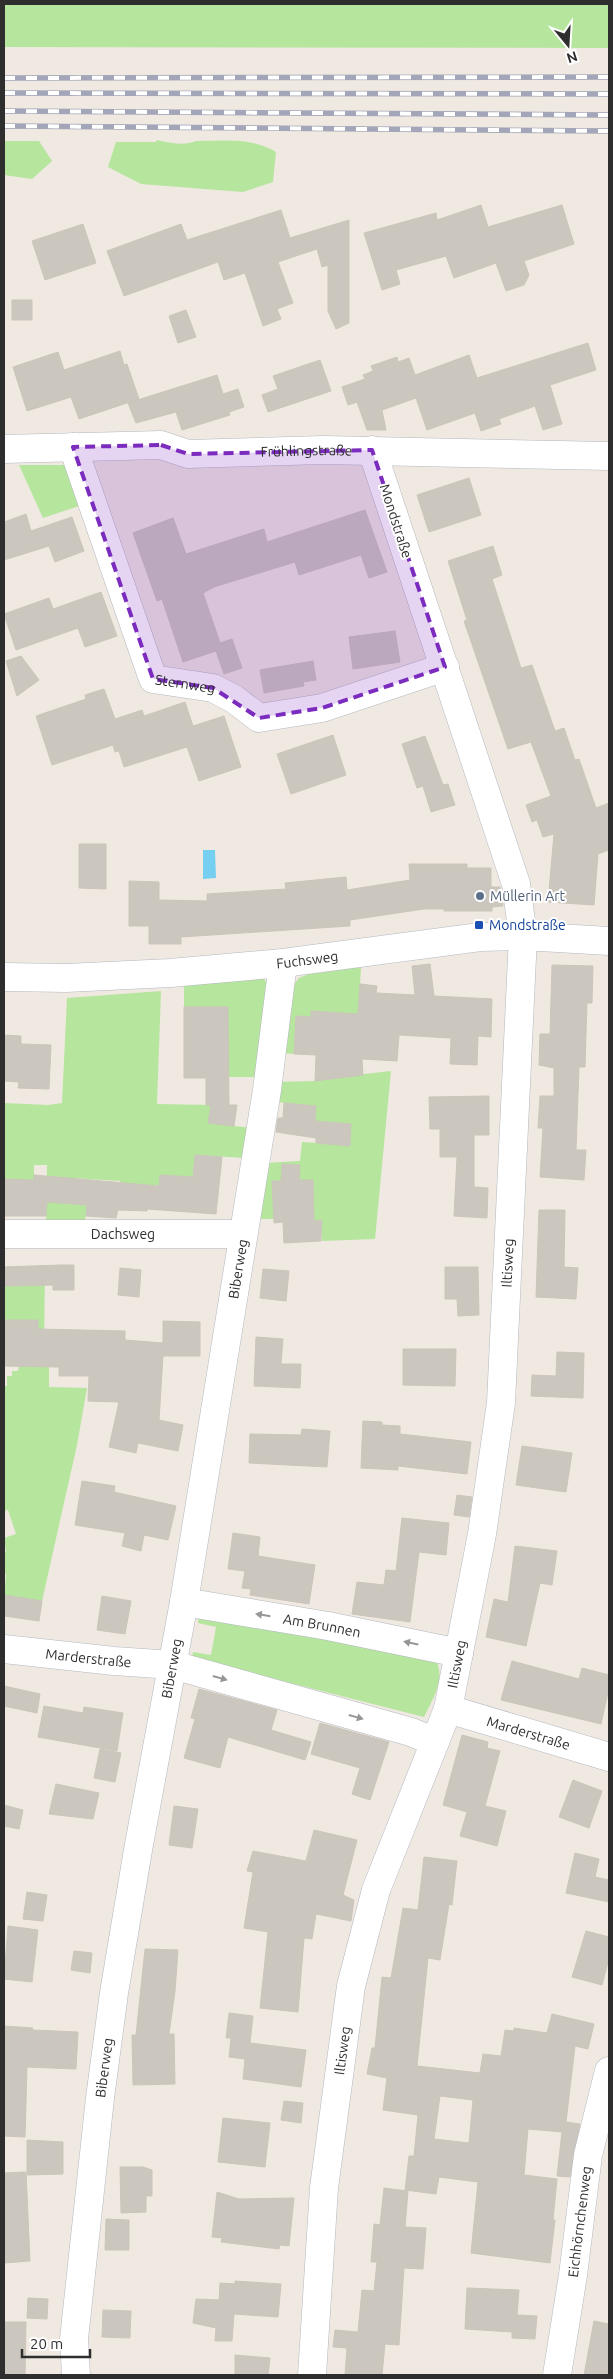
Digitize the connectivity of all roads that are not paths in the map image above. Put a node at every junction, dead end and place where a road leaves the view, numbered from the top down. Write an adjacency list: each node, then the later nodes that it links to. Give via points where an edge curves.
1 (73, 447): 2 (street, Frühlingstraße); 3 (street, Frühlingstraße, via 161,445 188,454); 5 (street, Sternweg, via 153,679 213,688 259,718 322,708)
2 (4, 449)
3 (372, 450): 4 (street, Frühlingstraße); 5 (street, Mondstraße)
4 (609, 456)
5 (445, 667): 6 (street, Mondstraße, via 516,884)
6 (523, 936): 7 (street, Fuchsweg); 8 (street, Fuchsweg, via 480,937); 14 (street, Iltisweg, via 501,1403 482,1534)
7 (609, 941)
8 (283, 963): 9 (street, Fuchsweg, via 161,974); 11 (street, Biberweg, via 269,1075)
9 (4, 977)
10 (4, 1234): 11 (street, Dachsweg)
11 (242, 1234): 12 (street, Biberweg)
12 (184, 1602): 14 (street, Am Brunnen, one-way to 12, via 328,1626); 15 (street, Biberweg)
13 (4, 1648): 15 (street, Marderstraße)
14 (459, 1653): 16 (street, Iltisweg)
15 (173, 1665): 17 (street, one-way to 17, via 411,1732); 20 (street, Biberweg, via 111,2012 74,2339)
16 (448, 1709): 17 (street, Iltisweg); 18 (street, Marderstraße)
17 (435, 1742): 21 (street, Iltisweg, via 376,1890 351,1986 324,2188)
18 (609, 1756)
19 (609, 2071): 22 (street, Eichhörnchenweg, via 588,2155)
20 (76, 2375)
21 (312, 2375)
22 (557, 2375)

